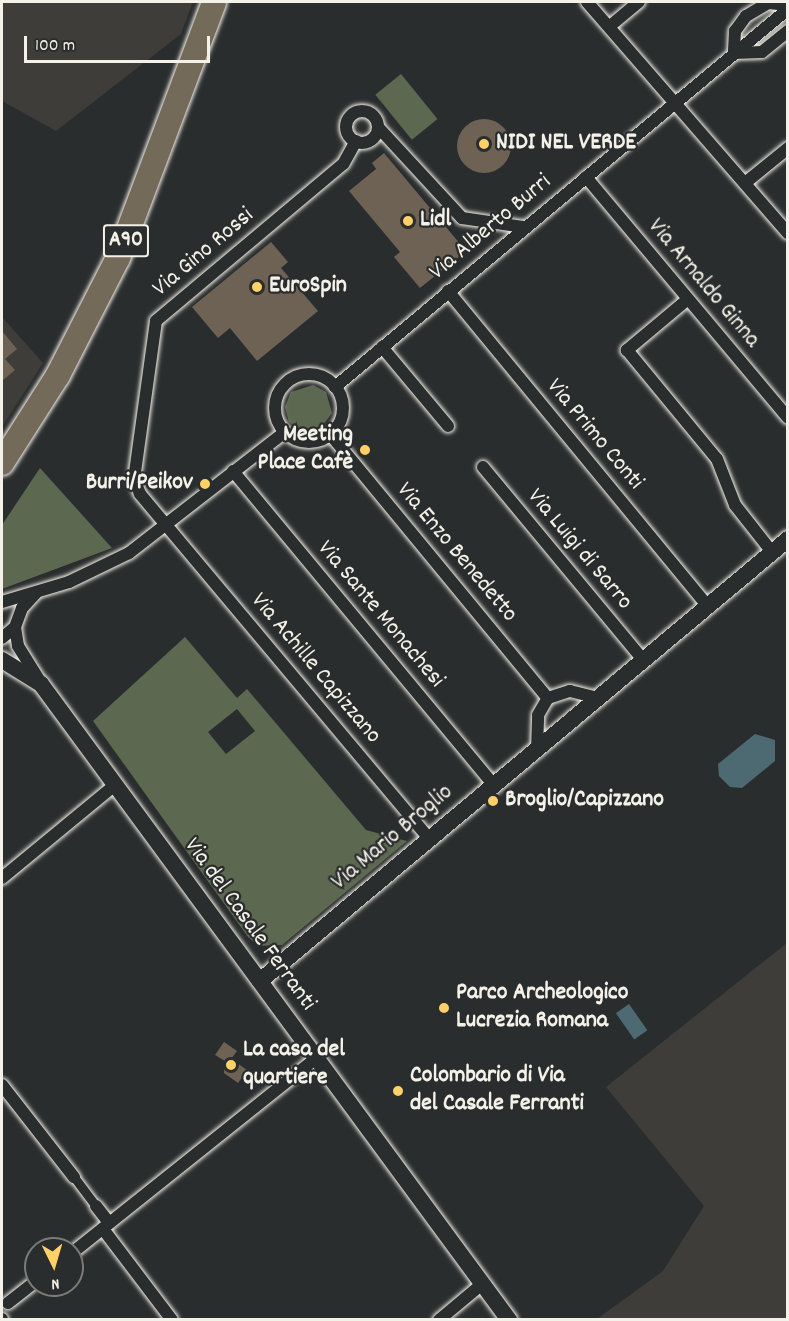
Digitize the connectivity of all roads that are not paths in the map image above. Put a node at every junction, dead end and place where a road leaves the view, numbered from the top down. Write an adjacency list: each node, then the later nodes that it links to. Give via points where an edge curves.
1 (214, 2): 24 (highway, A90, via 118,258 58,375)
2 (587, 2): 5 (street)
3 (639, 2): 5 (street)
4 (788, 7): 7 (street, Via Alberto Burri); 7 (street, via 768,3 746,15 735,31)
5 (610, 26): 8 (street)
6 (788, 30): 7 (street, via 762,52)
7 (734, 52): 8 (street, Via Alberto Burri)
8 (675, 101): 12 (street, Via Alberto Burri); 13 (street)
9 (378, 127): 10 (street, Via Gino Rossi, via 371,140); 10 (street, via 371,114 356,113 347,124); 14 (street, via 462,218)
10 (356, 141): 27 (street, Via Gino Rossi, via 343,164 156,321 134,479)
11 (788, 148): 13 (street)
12 (586, 177): 14 (street, Via Alberto Burri); 17 (street, Via Arnaldo Ginna)
13 (745, 183): 15 (street)
14 (524, 227): 16 (street, Via Alberto Burri)
15 (788, 232)
16 (448, 291): 18 (street, Via Alberto Burri); 32 (street, Via Primo Conti)
17 (688, 299): 20 (street, Via Arnaldo Ginna); 29 (street, via 627,350 717,459 735,505)
18 (382, 347): 19 (street, Via Alberto Burri); 21 (street)
19 (335, 387): 22 (street, via 310,375 284,385 275,412); 23 (street, via 343,411)
20 (788, 418)
21 (448, 426)
22 (285, 432): 23 (street, via 304,442); 26 (street)
23 (330, 434): 38 (street, Via Enzo Benedetto)
24 (2, 463)
25 (483, 467): 36 (street, Via Luigi di Sarro)
26 (234, 471): 27 (street); 42 (street, Via Sante Monachesi)
27 (168, 525): 30 (street, via 104,567); 43 (street, Via Achille Capizzano)
28 (788, 539): 29 (street, Via Mario Broglio)
29 (772, 552): 32 (street, Via Mario Broglio)
30 (38, 591): 31 (street); 33 (street, via 24,605)
31 (2, 602)
32 (708, 606): 36 (street, Via Mario Broglio)
33 (15, 627): 34 (street); 37 (street, via 18,646)
34 (2, 638)
35 (2, 660): 37 (street, Via del Casale Ferranti)
36 (643, 660): 39 (street, Via Mario Broglio)
37 (41, 684): 41 (street, Via del Casale Ferranti)
38 (548, 698): 39 (street, via 574,691); 40 (street, via 538,715)
39 (599, 698): 40 (street, Via Mario Broglio)
40 (537, 749): 42 (street, Via Mario Broglio)
41 (116, 784): 44 (street); 45 (street, Via del Casale Ferranti)
42 (494, 785): 43 (street, Via Mario Broglio)
43 (429, 839): 46 (street, Via Mario Broglio)
44 (2, 878)
45 (242, 955): 46 (street); 47 (street, Via del Casale Ferranti)
46 (280, 964): 47 (street, Via Mario Broglio)
47 (260, 981): 48 (street, Via del Casale Ferranti)
48 (316, 1058): 52 (street); 54 (street, Via del Casale Ferranti)
49 (2, 1085): 50 (street)
50 (74, 1177): 51 (street)
51 (96, 1206): 52 (street)
52 (105, 1225): 53 (street); 57 (street)
53 (84, 1243)
54 (482, 1284): 58 (street); 59 (street, Via del Casale Ferranti)
55 (24, 1290): 56 (street)
56 (8, 1303)
57 (172, 1320)
58 (439, 1320)
59 (509, 1320)

